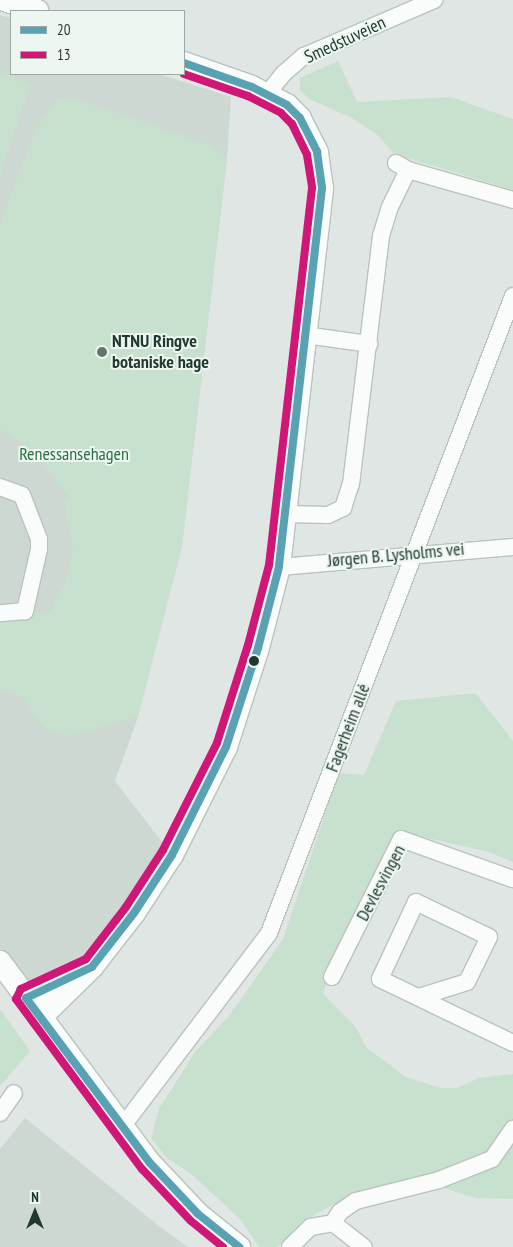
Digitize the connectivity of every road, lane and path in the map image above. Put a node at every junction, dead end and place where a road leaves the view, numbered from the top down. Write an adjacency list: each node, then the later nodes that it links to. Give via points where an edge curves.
1 (4, 0): 3 (street)
2 (434, 0): 5 (street, Smedstuveien, via 304,56 283,74)
3 (33, 10)
4 (185, 63): 5 (street)
5 (268, 94): 8 (street, via 287,105 300,118 317,152 321,171)
6 (513, 200): 9 (street, via 402,166 381,236)
7 (513, 296): 13 (street, Fagerheim allé)
8 (305, 335): 9 (street); 11 (street)
9 (369, 344): 11 (street, via 351,484 343,508 328,515)
10 (0, 487): 15 (street, via 22,494 39,548 25,611)
11 (286, 514): 14 (street)
12 (513, 546): 13 (street, Jørgen B. Lysholms vei)
13 (416, 553): 14 (street, Jørgen B. Lysholms vei); 26 (street, Fagerheim allé, via 269,933)
14 (280, 567): 18 (street, via 226,747 172,856)
15 (0, 613)
16 (513, 879): 19 (street, Devlesvingen, via 401,839)
17 (0, 962): 21 (street)
18 (92, 967): 21 (street); 22 (street)
19 (332, 977)
20 (419, 997): 20 (street, via 380,979 416,902 489,937 468,982); 23 (street)
21 (26, 998): 22 (street)
22 (40, 1018): 26 (street)
23 (513, 1043)
24 (14, 1092): 25 (street)
25 (0, 1113)
26 (122, 1126): 29 (street, via 172,1188)
27 (513, 1129): 28 (street, via 492,1159 439,1180 356,1202 340,1212)
28 (332, 1223): 30 (street, via 310,1227); 31 (street)
29 (239, 1247)
30 (290, 1247)
31 (364, 1247)

